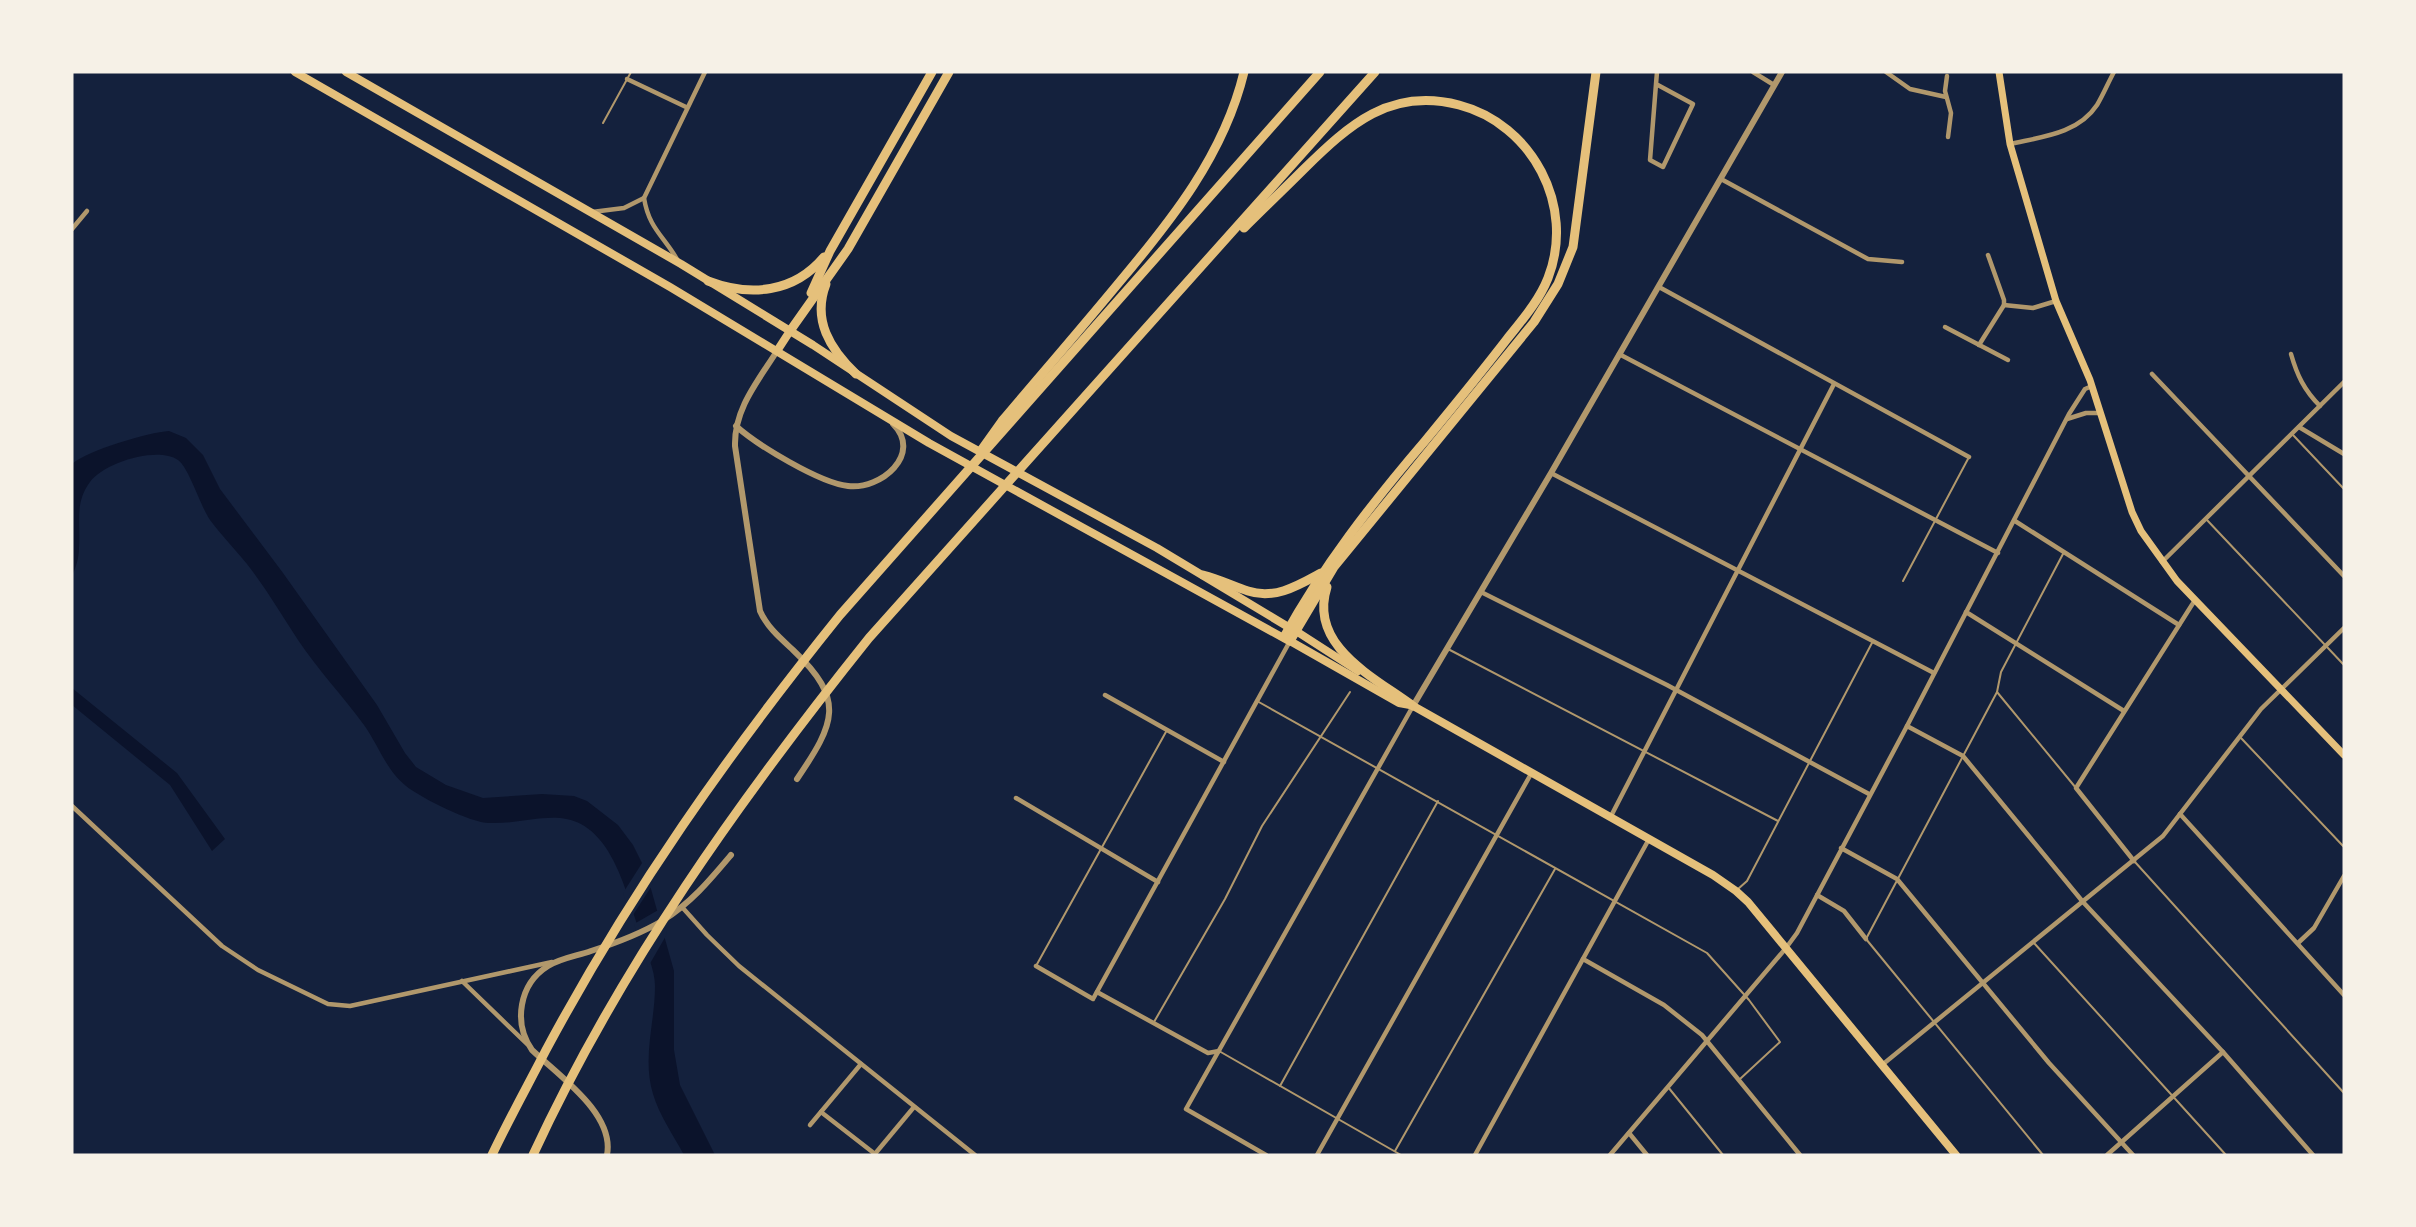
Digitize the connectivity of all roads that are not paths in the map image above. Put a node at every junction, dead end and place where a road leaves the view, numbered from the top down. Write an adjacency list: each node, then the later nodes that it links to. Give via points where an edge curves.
1 (295, 72): 43 (highway)
2 (346, 72): 29 (highway)
3 (631, 72): 18 (lane)
4 (705, 72): 22 (street)
5 (932, 72): 31 (highway)
6 (949, 72): 35 (highway)
7 (1244, 72): 57 (highway, via 1232,115 1193,188)
8 (1320, 72): 57 (highway)
9 (1375, 72): 56 (highway)
10 (1596, 72): 73 (highway, via 1575,239 1558,284 1534,322)
11 (1657, 72): 19 (street)
12 (1753, 72): 20 (street)
13 (1782, 72): 20 (street)
14 (1886, 72): 21 (street, via 1910,89)
15 (1999, 72): 25 (main road)
16 (2114, 72): 25 (street, via 2096,106 2073,127)
17 (1947, 76): 21 (street)
18 (627, 79): 22 (street); 23 (lane)
19 (1656, 84): 19 (street, via 1650,160 1663,167 1693,104)
20 (1774, 85): 26 (street)
21 (1947, 97): 24 (street, via 1951,113)
22 (686, 107): 27 (street)
23 (603, 123)
24 (1948, 137)
25 (2010, 144): 38 (main road)
26 (1721, 179): 33 (street, via 1868,259); 37 (street)
27 (644, 198): 29 (street, via 624,208); 34 (street, via 652,227)
28 (87, 210): 30 (street)
29 (589, 212): 34 (highway)
30 (72, 229)
31 (836, 240): 36 (highway, via 819,263 783,286 743,291); 41 (highway)
32 (1988, 255): 39 (street)
33 (1902, 262)
34 (681, 264): 36 (highway)
35 (831, 273): 41 (highway); 47 (highway, via 821,303 823,328 834,351)
36 (708, 281): 41 (highway)
37 (1659, 287): 44 (street); 50 (street)
38 (2056, 301): 39 (street, via 2033,308); 51 (main road)
39 (2004, 305): 42 (street)
40 (1945, 327): 42 (street)
41 (790, 331): 43 (highway); 47 (highway)
42 (1979, 345): 46 (street)
43 (777, 351): 53 (highway); 58 (street, via 744,403)
44 (1619, 354): 61 (street); 64 (street)
45 (2291, 354): 52 (street, via 2306,393)
46 (2008, 360)
47 (856, 374): 76 (highway, via 943,432)
48 (2152, 374): 65 (street)
49 (2344, 382): 52 (street)
50 (1834, 384): 61 (street); 63 (street)
51 (2092, 386): 54 (main road); 55 (street, via 2085,389)
52 (2320, 406): 59 (street)
53 (878, 413): 58 (street, via 901,433 903,451 887,474 855,486 835,483 779,456); 85 (highway)
54 (2101, 413): 55 (street); 72 (main road, via 2132,512)
55 (2068, 416): 69 (street)
56 (1065, 417): 75 (highway, via 1135,348 1227,245 1348,128 1385,108 1412,102 1450,103 1496,120 1526,147 1552,195 1556,245 1548,278 1521,321); 169 (highway, via 868,638 803,720 674,901 580,1061)
57 (1006, 423): 168 (highway, via 840,615 718,772 584,981)
58 (736, 426): 111 (street, via 739,473 760,611 772,630 815,671 830,703 821,742)
59 (2299, 427): 60 (street); 62 (street)
60 (2292, 434): 65 (street); 66 (lane)
61 (1799, 449): 68 (street); 74 (street)
62 (2344, 454)
63 (1969, 457): 68 (lane)
64 (1551, 473): 74 (street); 79 (street)
65 (2248, 477): 67 (street); 77 (street)
66 (2344, 489)
67 (2206, 519): 72 (street); 88 (lane)
68 (1937, 520): 71 (street); 78 (lane)
69 (2014, 521): 70 (street); 71 (street)
70 (2064, 552): 82 (street); 87 (lane)
71 (1998, 553): 81 (street)
72 (2162, 562): 80 (main road)
73 (1334, 567): 84 (highway); 98 (highway, via 1323,607 1331,638 1347,656)
74 (1737, 570): 86 (street); 93 (street)
75 (1323, 572): 76 (highway, via 1271,594 1250,592); 84 (highway)
76 (1203, 575): 84 (highway)
77 (2344, 576)
78 (1903, 581)
79 (1481, 592): 89 (street); 93 (street)
80 (2194, 600): 82 (street); 92 (main road)
81 (1966, 612): 87 (street); 91 (street)
82 (2179, 625): 99 (street)
83 (2344, 628): 88 (street)
84 (1293, 629): 85 (highway); 98 (main road)
85 (1287, 639): 97 (street); 98 (main road, via 1399,703)
86 (1873, 641): 91 (street); 108 (lane)
87 (2018, 643): 95 (lane, via 2001,672); 99 (street)
88 (2326, 646): 90 (lane); 92 (street)
89 (1448, 649): 98 (street); 104 (lane)
90 (2344, 665)
91 (1934, 673): 100 (street)
92 (2281, 688): 103 (street); 105 (main road)
93 (1676, 690): 104 (street); 108 (street)
94 (1350, 692): 102 (lane)
95 (1997, 692): 106 (lane); 112 (lane)
96 (1105, 695): 101 (street)
97 (1257, 701): 102 (lane); 107 (street)
98 (1413, 706): 109 (street); 110 (main road)
99 (2124, 711): 112 (street)
100 (1907, 726): 106 (street); 113 (street)
101 (1167, 730): 107 (street); 124 (lane)
102 (1320, 736): 109 (lane); 148 (lane, via 1262,826)
103 (2239, 736): 117 (street); 122 (lane)
104 (1644, 752): 118 (street); 119 (lane)
105 (2344, 755)
106 (1964, 756): 129 (lane); 134 (street)
107 (1224, 762): 130 (street)
108 (1810, 762): 113 (street); 119 (lane)
109 (1378, 768): 115 (lane); 152 (street)
110 (1531, 774): 118 (main road); 120 (street)
111 (797, 778)
112 (2076, 788): 126 (street)
113 (1869, 794): 123 (street)
114 (1016, 798): 124 (street)
115 (1438, 801): 120 (lane); 157 (lane)
116 (72, 806): 143 (street, via 222,946 258,970 328,1004 350,1006)
117 (2180, 814): 126 (street, via 2163,836); 138 (street)
118 (1610, 818): 121 (main road)
119 (1778, 821): 131 (lane, via 1747,881)
120 (1496, 835): 127 (lane); 163 (street)
121 (1649, 839): 131 (main road); 133 (street)
122 (2344, 847)
123 (1841, 848): 129 (street); 132 (street)
124 (1101, 849): 130 (street); 142 (lane)
125 (731, 855): 135 (street)
126 (2134, 861): 134 (street); 159 (lane)
127 (1555, 869): 133 (lane); 167 (lane)
128 (2344, 876): 138 (street, via 2314,928)
129 (1897, 879): 136 (lane); 144 (street)
130 (1158, 882): 145 (street)
131 (1736, 891): 139 (main road)
132 (1817, 895): 136 (street, via 1844,911); 139 (street)
133 (1615, 902): 140 (street); 146 (lane, via 1707,953)
134 (2083, 902): 137 (street); 153 (street)
135 (682, 908): 141 (street, via 632,937); 154 (street, via 739,966)
136 (1866, 939): 149 (lane)
137 (2034, 943): 144 (street); 160 (lane)
138 (2298, 943): 147 (street)
139 (1786, 948): 146 (street); 155 (main road)
140 (1583, 959): 150 (street, via 1664,1005); 176 (street)
141 (559, 961): 143 (street); 151 (street, via 540,972 522,1000 523,1032)
142 (1036, 966): 145 (street, via 1093,999)
143 (462, 981): 151 (street)
144 (1983, 984): 149 (street); 166 (street)
145 (1097, 992): 148 (street)
146 (1744, 995): 150 (street); 156 (lane, via 1780,1042)
147 (2344, 995)
148 (1154, 1022): 152 (street, via 1208,1053)
149 (1936, 1023): 155 (street); 182 (lane)
150 (1706, 1040): 156 (street); 158 (street)
151 (532, 1050): 170 (street, via 601,1119 607,1135)
152 (1219, 1051): 157 (lane); 173 (street, via 1186,1109)
153 (2223, 1052): 160 (street); 186 (street)
154 (861, 1064): 161 (street); 162 (street)
155 (1882, 1065): 181 (main road)
156 (1740, 1080): 180 (street)
157 (1280, 1086): 163 (lane)
158 (1668, 1087): 165 (street); 179 (lane)
159 (2344, 1093)
160 (2173, 1096): 166 (street); 185 (lane)
161 (914, 1107): 171 (street); 172 (street)
162 (821, 1112): 164 (street); 171 (street)
163 (1337, 1119): 167 (lane); 174 (street)
164 (810, 1125)
165 (1629, 1133): 177 (street); 178 (street)
166 (2121, 1142): 183 (street); 184 (street)
167 (1395, 1152): 175 (lane)
168 (492, 1155)
169 (533, 1155)
170 (607, 1155)
171 (874, 1155)
172 (975, 1155)
173 (1266, 1155)
174 (1317, 1155)
175 (1401, 1155)
176 (1475, 1155)
177 (1610, 1155)
178 (1647, 1155)
179 (1722, 1155)
180 (1800, 1155)
181 (1956, 1155)
182 (2043, 1155)
183 (2107, 1155)
184 (2133, 1155)
185 (2226, 1155)
186 (2313, 1155)

